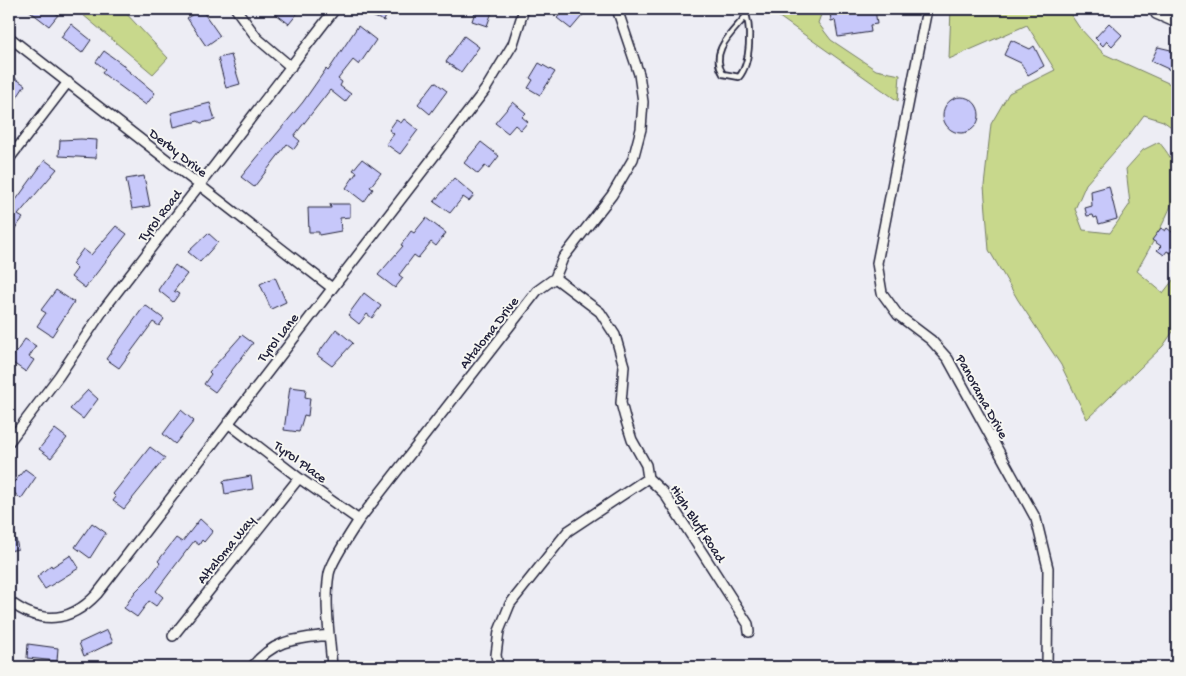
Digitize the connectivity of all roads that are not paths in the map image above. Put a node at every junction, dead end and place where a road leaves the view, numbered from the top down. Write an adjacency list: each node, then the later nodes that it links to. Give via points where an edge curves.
1 (236, 9): 11 (street, via 257,38)
2 (335, 9): 11 (street, Tyrol Road)
3 (524, 9): 16 (street, Tyrol Lane, via 513,44 495,75)
4 (617, 9): 15 (street, Altaloma Drive, via 639,74 643,102 641,129 633,159 612,195 563,258)
5 (744, 9): 8 (lane)
6 (927, 9): 29 (street, Panorama Drive, via 877,263 882,293 898,315 931,340 948,359 1036,519 1048,568)
7 (1156, 14): 9 (street)
8 (746, 16): 8 (lane, via 745,70 739,77 723,74 717,57 720,48)
9 (1177, 23)
10 (9, 37): 12 (street, Derby Drive)
11 (291, 67): 14 (street, Tyrol Road)
12 (68, 82): 13 (street); 14 (street, Derby Drive)
13 (9, 159)
14 (199, 186): 16 (street, Derby Drive); 18 (street, Tyrol Road, via 104,309)
15 (555, 278): 20 (street, High Bluff Road, via 600,312 615,335 624,366 622,403 625,418 632,440 646,465); 21 (street, Altaloma Drive, via 537,292)
16 (332, 288): 17 (street, Tyrol Lane)
17 (228, 423): 19 (street, Tyrol Place); 22 (street, Tyrol Lane, via 89,602 72,613 45,618 27,613)
18 (9, 442)
19 (299, 478): 21 (street, Tyrol Place); 25 (street, Altaloma Way)
20 (648, 478): 23 (street, High Bluff Road, via 664,493 748,624); 28 (street, via 568,531 510,604 499,631)
21 (359, 520): 24 (street, Altaloma Drive, via 329,572)
22 (9, 601)
23 (749, 632)
24 (329, 635): 26 (street, via 287,640 262,654); 27 (street, Altaloma Drive)
25 (173, 636)
26 (252, 667)
27 (332, 667)
28 (498, 667)
29 (1047, 667)

